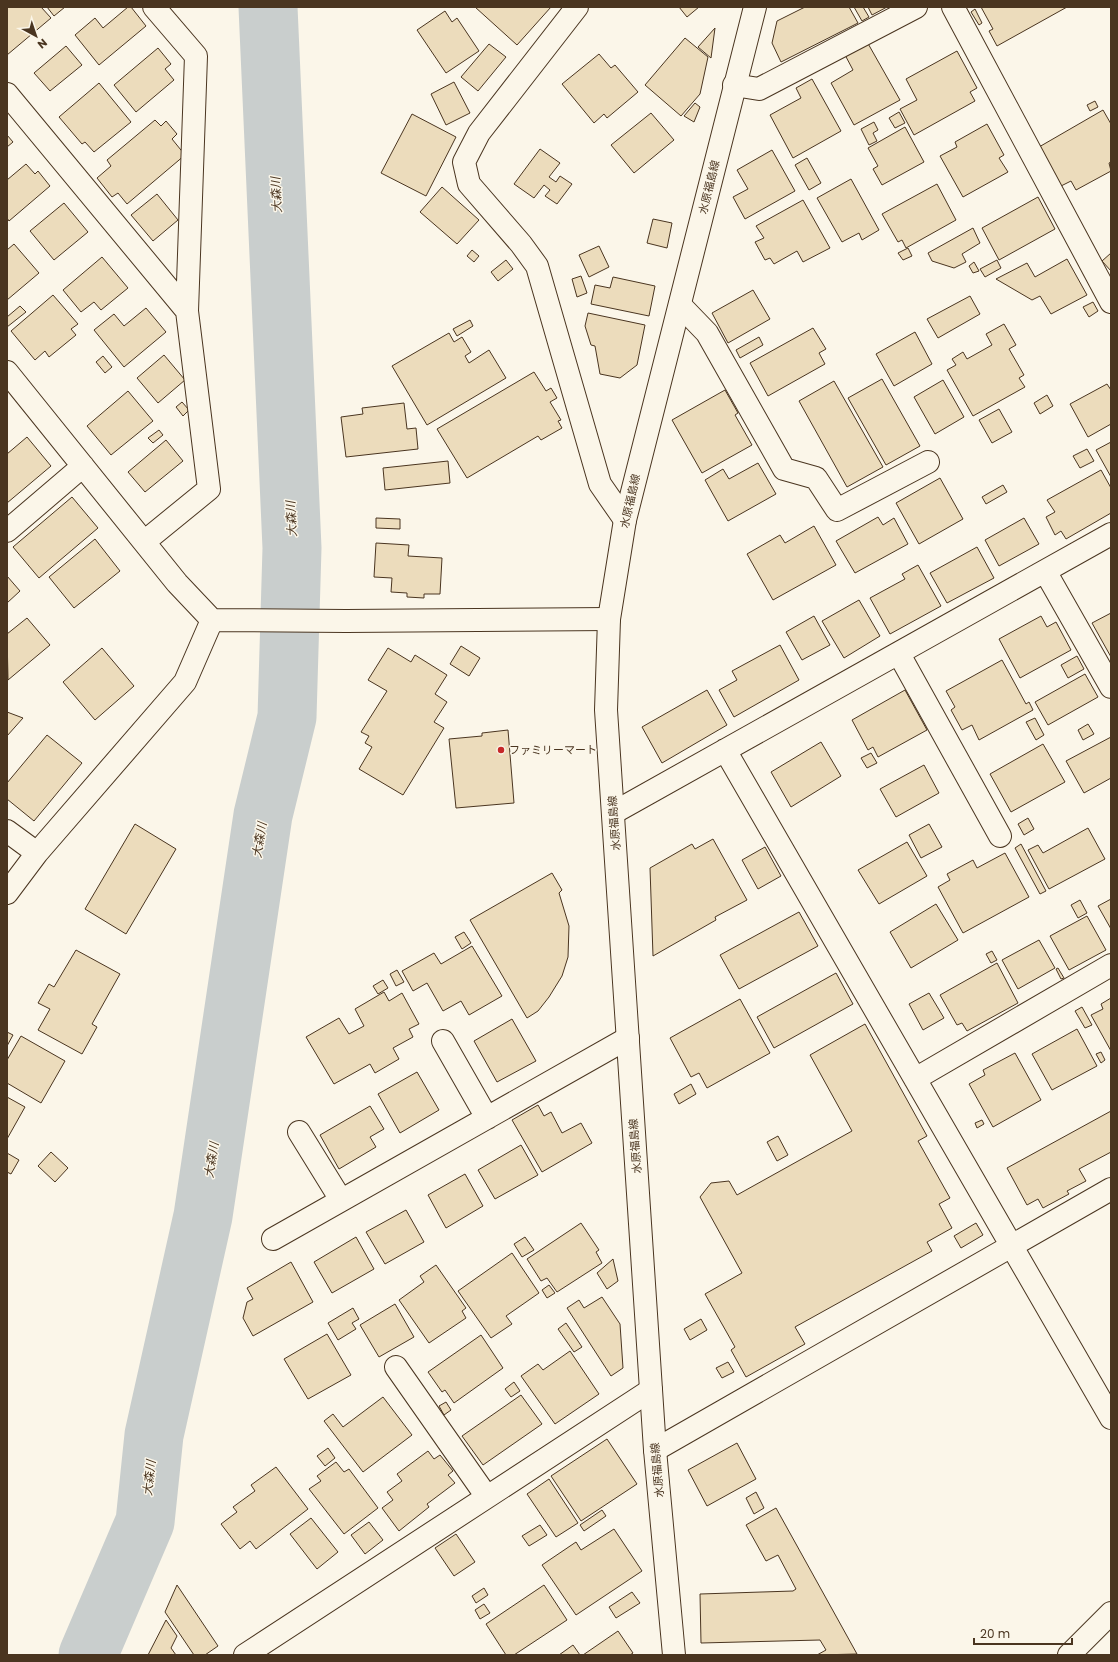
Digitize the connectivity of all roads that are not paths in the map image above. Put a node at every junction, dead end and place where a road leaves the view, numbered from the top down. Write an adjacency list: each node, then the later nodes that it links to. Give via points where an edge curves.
1 (154, 7): 10 (street, via 196,56)
2 (577, 7): 14 (street, via 479,133 464,162 469,184 521,244 536,266 600,484)
3 (755, 7): 6 (street, 水原福島線)
4 (916, 7): 6 (street, via 759,89)
5 (953, 7): 8 (street)
6 (734, 85): 9 (street, 水原福島線)
7 (7, 94): 10 (street)
8 (1111, 302)
9 (680, 305): 12 (street, via 707,333 784,469 816,478 837,510); 14 (street, 水原福島線)
10 (187, 311): 17 (street, via 209,489)
11 (7, 372): 13 (street)
12 (928, 462)
13 (82, 466): 15 (street); 17 (street)
14 (625, 520): 19 (street, 水原福島線)
15 (7, 531)
16 (1111, 534): 18 (street)
17 (144, 542): 20 (street, via 177,583)
18 (1045, 571): 21 (street); 22 (street)
19 (609, 619): 20 (street); 24 (street, 水原福島線, via 606,710)
20 (218, 620): 27 (street, via 185,682)
21 (899, 654): 23 (street); 26 (street)
22 (1111, 687)
23 (726, 750): 24 (street); 32 (street)
24 (613, 813): 30 (street, 水原福島線)
25 (7, 830): 27 (street)
26 (1000, 836)
27 (37, 853): 28 (street)
28 (7, 893)
29 (1111, 965): 32 (street)
30 (628, 1038): 33 (street); 40 (street, 水原福島線)
31 (443, 1041): 33 (street)
32 (915, 1079): 38 (street)
33 (487, 1118): 36 (street)
34 (299, 1132): 36 (street)
35 (1111, 1189): 38 (street)
36 (341, 1200): 37 (street)
37 (274, 1239)
38 (1011, 1247): 41 (street); 42 (street)
39 (396, 1367): 43 (street)
40 (651, 1390): 42 (street, 水原福島線); 43 (street)
41 (1111, 1418)
42 (655, 1450): 46 (street, 水原福島線)
43 (487, 1497): 45 (street)
44 (1111, 1613): 47 (street)
45 (245, 1655)
46 (674, 1655)
47 (1069, 1655)

